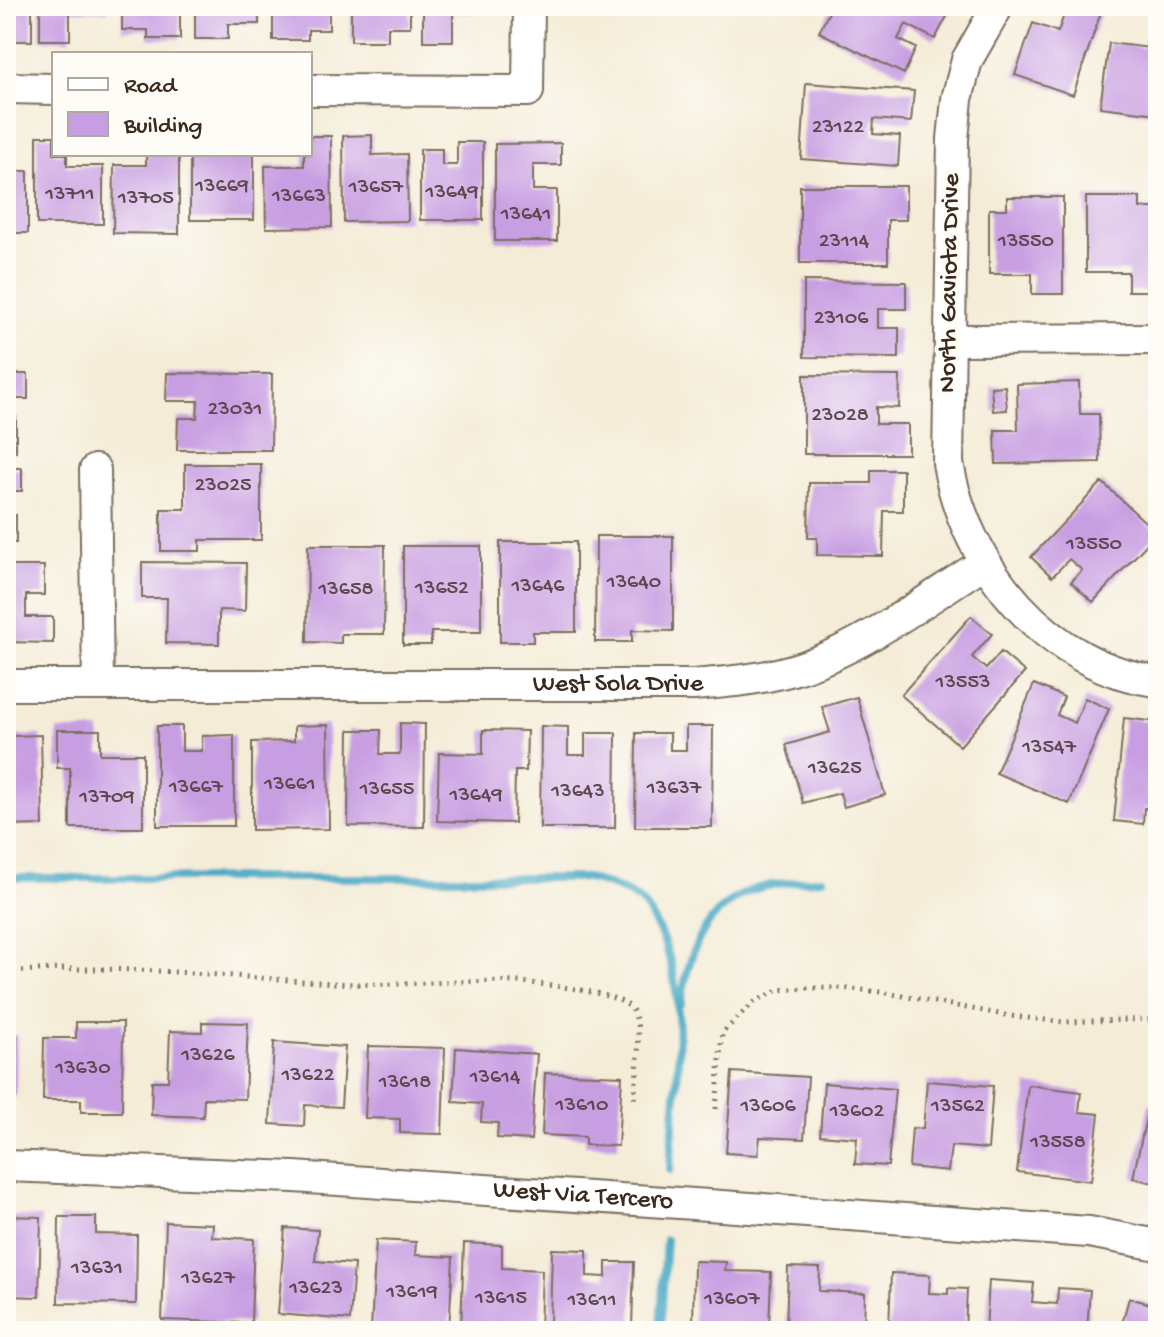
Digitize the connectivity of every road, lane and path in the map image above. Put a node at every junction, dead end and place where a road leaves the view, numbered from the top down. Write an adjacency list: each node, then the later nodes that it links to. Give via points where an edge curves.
1 (529, 6): 5 (street, via 528,91)
2 (998, 6): 7 (street, North Gaviota Drive, via 967,60 957,99)
3 (6, 88): 4 (street)
4 (52, 89)
5 (312, 90)
6 (1158, 339): 7 (street)
7 (951, 340): 9 (street, North Gaviota Drive, via 948,463 962,521)
8 (95, 470): 11 (street)
9 (984, 563): 10 (street, via 1018,604 1076,654 1111,670); 11 (street, West Sola Drive, via 838,652 755,680 693,685)
10 (1158, 681)
11 (98, 684): 12 (street, West Sola Drive)
12 (6, 685)
13 (6, 972): 15 (path, via 133,968 358,984 532,983 589,992 632,1009 638,1026)
14 (1158, 1019): 16 (path, via 1064,1022 881,992 778,990 753,1003 722,1033)
15 (634, 1103)
16 (716, 1109)
17 (6, 1166): 18 (street, West Via Tercero, via 294,1177 694,1204 1089,1232)
18 (1158, 1245)

